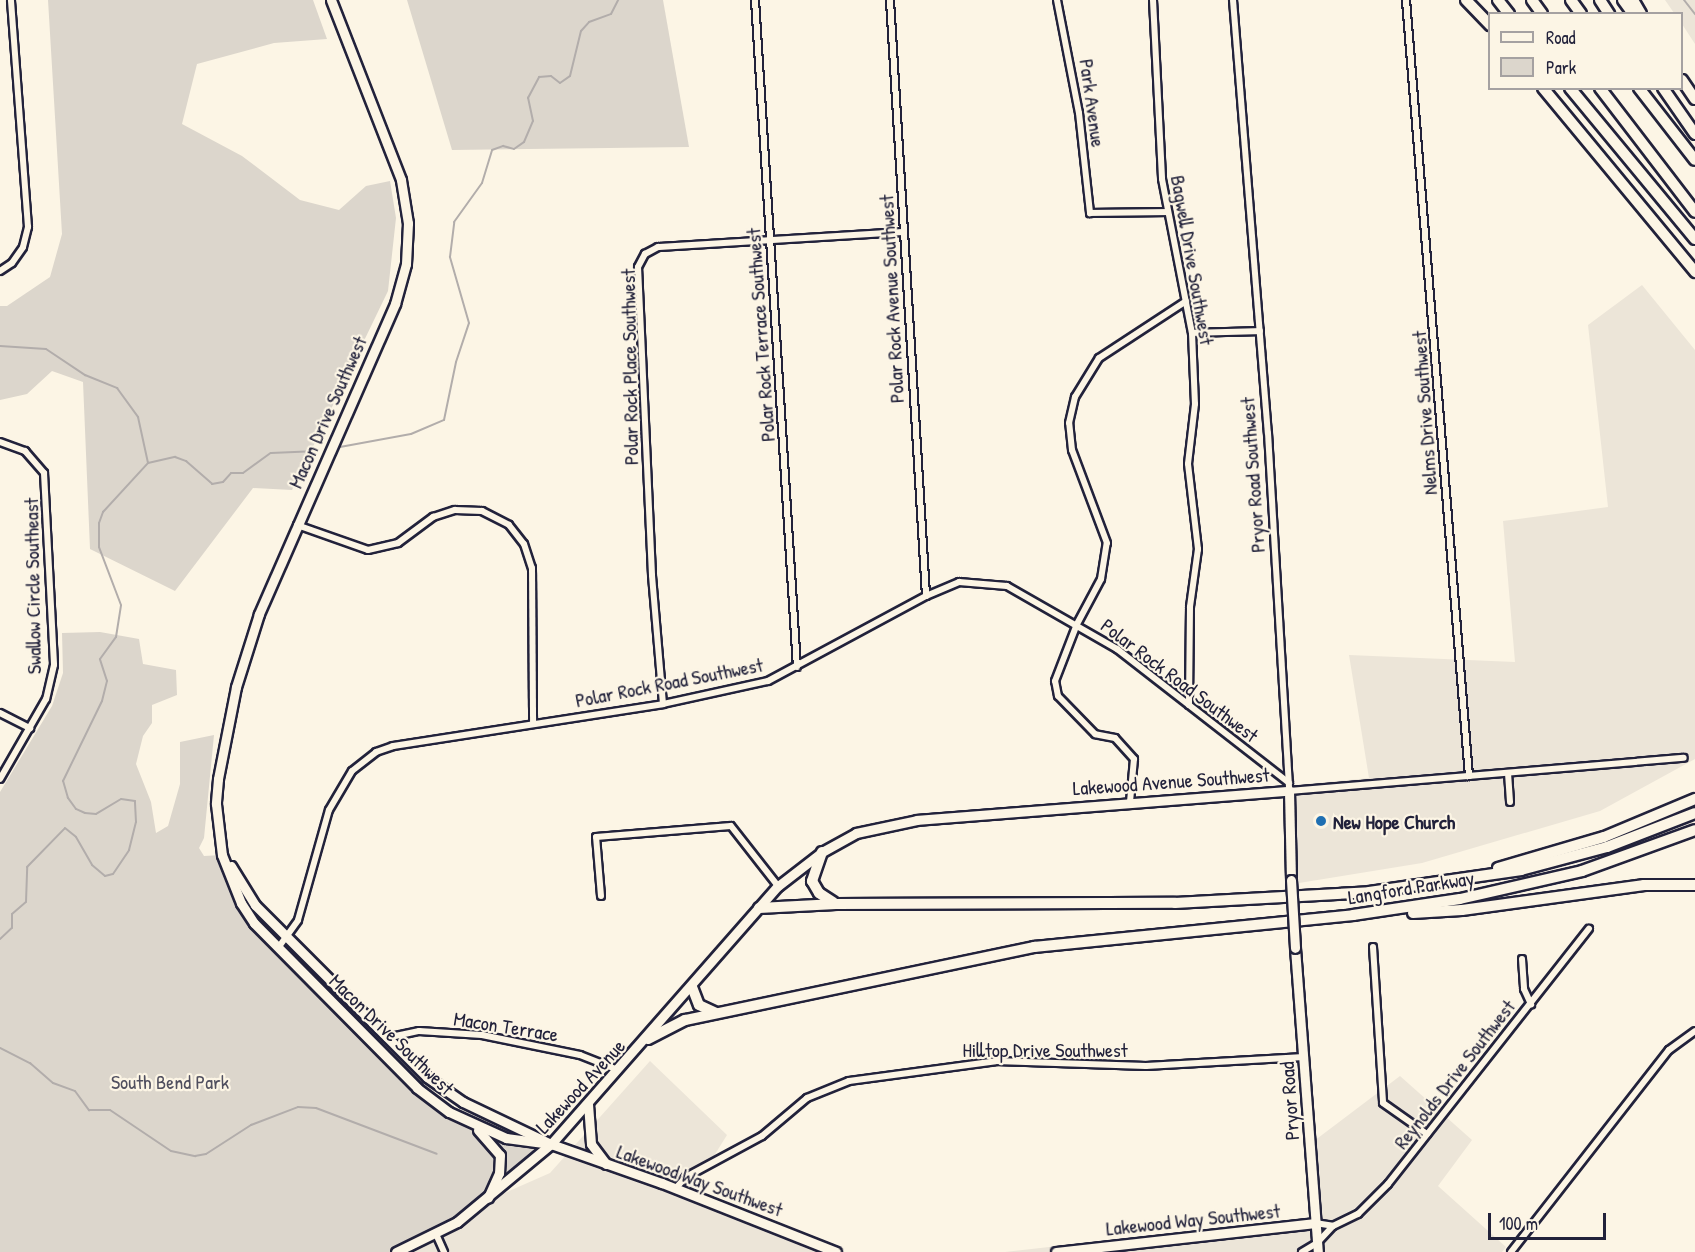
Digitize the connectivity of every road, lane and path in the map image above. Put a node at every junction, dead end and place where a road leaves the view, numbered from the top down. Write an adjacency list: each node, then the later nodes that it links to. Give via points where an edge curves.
1 (11, 0): 30 (street, via 28,227 23,247)
2 (331, 0): 37 (street, Macon Drive Southwest, via 401,180 408,243 395,304)
3 (755, 0): 29 (street, Polar Rock Terrace Southwest)
4 (890, 0): 27 (street, Polar Rock Avenue Southwest)
5 (1057, 0): 24 (street, Park Avenue, via 1079,113 1090,213)
6 (1153, 0): 24 (street, Bagwell Drive Southwest, via 1162,178)
7 (1233, 0): 34 (street, Pryor Road Southwest)
8 (1406, 0): 48 (street, Nelms Drive Southwest)
9 (1466, 0): 14 (highway)
10 (1472, 0): 13 (highway)
11 (1498, 0): 12 (highway)
12 (1507, 12)
13 (1488, 21)
14 (1488, 22)
15 (1683, 81): 21 (highway)
16 (1545, 90): 26 (highway)
17 (1572, 90): 28 (highway)
18 (1602, 90): 25 (highway)
19 (1641, 90): 23 (highway)
20 (1664, 90): 22 (highway)
21 (1695, 99)
22 (1695, 134)
23 (1695, 160)
24 (1168, 212): 33 (street, Bagwell Drive Southwest)
25 (1695, 212)
26 (1659, 230): 31 (highway); 32 (highway)
27 (904, 232): 29 (street, Polar Rock Place Southwest); 38 (street, Polar Rock Avenue Southwest)
28 (1695, 239)
29 (770, 240): 40 (street, Polar Rock Terrace Southwest); 41 (street, Polar Rock Place Southwest, via 658,247 645,254 638,267 652,575)
30 (0, 272)
31 (1695, 272)
32 (1695, 282)
33 (1186, 301): 35 (street, Bagwell Drive Southwest); 39 (street, via 1100,358 1075,397 1070,423 1072,450 1107,543 1101,579)
34 (1260, 331): 35 (street); 50 (street, Pryor Road Southwest)
35 (1192, 333): 42 (street, Bagwell Drive Southwest, via 1195,404 1188,464 1198,549 1190,607)
36 (0, 442): 45 (street, Swallow Circle Southeast, via 31,455 46,481 54,665 46,699)
37 (297, 525): 44 (street, via 368,550 398,543 433,517 455,510 482,511 509,525 524,544 532,568); 56 (street, Macon Drive Southwest, via 259,614 236,687 218,779)
38 (926, 596): 39 (street, Polar Rock Road Southwest, via 959,582 994,582 1019,591); 40 (street, Polar Rock Road Southwest)
39 (1077, 624): 42 (street, Polar Rock Road Southwest, via 1117,649); 52 (street, via 1059,665 1055,681 1058,696 1095,734 1115,738 1134,759)
40 (797, 667): 41 (street, Polar Rock Road Southwest, via 768,681)
41 (663, 704): 44 (street, Polar Rock Road Southwest)
42 (1189, 705): 50 (street, Polar Rock Road Southwest)
43 (0, 713): 45 (street)
44 (534, 724): 66 (street, Polar Rock Road Southwest, via 393,746 360,762 344,781 329,810 298,920)
45 (30, 728): 49 (street, Swallow Circle Southeast)
46 (1684, 758): 47 (street, Lakewood Avenue Southwest)
47 (1508, 773): 48 (street, Lakewood Avenue Southwest); 53 (street)
48 (1469, 776): 50 (street, Lakewood Avenue Southwest)
49 (0, 778)
50 (1289, 787): 52 (street, Lakewood Avenue Southwest); 69 (street, Pryor Road Southwest, bridge)
51 (1695, 799): 58 (highway, via 1604,837)
52 (1130, 802): 57 (street, Lakewood Avenue Southwest, via 889,824 856,833)
53 (1510, 802)
54 (1695, 813): 58 (highway, Langford Parkway, via 1573,857)
55 (1695, 830): 64 (highway, Langford Parkway, via 1546,881)
56 (221, 841): 66 (street, Macon Drive Southwest, via 240,885); 68 (street, Macon Drive Southwest, via 228,874 241,903)
57 (822, 852): 60 (street, Lakewood Avenue Southwest); 62 (highway, via 813,872 813,886)
58 (1449, 883): 62 (highway, Langford Parkway, via 1272,901)
59 (1695, 885): 64 (highway, via 1652,884 1462,910)
60 (778, 886): 61 (street, via 731,826 596,837); 63 (street, Lakewood Avenue Southwest)
61 (601, 896)
62 (836, 904): 63 (highway, Langford Parkway)
63 (759, 908): 71 (street, Lakewood Avenue)
64 (1353, 915): 73 (highway, Langford Parkway, via 1035,947)
65 (1589, 929): 72 (street, Reynolds Drive Southwest)
66 (287, 938): 68 (street, Polar Rock Road Southwest); 75 (street, Macon Drive Southwest)
67 (1373, 947): 81 (street, via 1383,1103)
68 (278, 948): 80 (street, Macon Drive Southwest, via 417,1088)
69 (1295, 948): 77 (street, Pryor Road)
70 (1522, 959): 72 (street, via 1524,989)
71 (692, 987): 73 (highway, via 699,1005); 76 (street, Lakewood Avenue)
72 (1531, 1004): 81 (street, Reynolds Drive Southwest)
73 (718, 1013): 76 (highway, Langford Parkway, via 681,1022)
74 (1695, 1031): 95 (street, via 1669,1050)
75 (386, 1038): 78 (street, Macon Terrace, via 420,1031 482,1035 580,1055); 82 (street, Macon Drive Southwest, via 427,1077 463,1102)
76 (648, 1039): 78 (street, Lakewood Avenue)
77 (1304, 1057): 84 (street, Hilltop Drive Southwest, via 1146,1066 996,1061 849,1081 807,1098 762,1136 686,1177); 86 (street, Pryor Road)
78 (618, 1071): 79 (street, Lakewood Avenue)
79 (588, 1104): 82 (street, Lakewood Avenue); 83 (street, via 591,1144)
80 (467, 1122): 82 (street, Macon Drive Southwest, via 515,1141); 85 (street, via 490,1139 500,1155 499,1173)
81 (1427, 1134): 87 (street, Reynolds Drive Southwest, via 1389,1184 1358,1214)
82 (551, 1144): 83 (street, Lakewood Way Southwest); 85 (street, Lakewood Avenue)
83 (606, 1164): 84 (street, Lakewood Way Southwest)
84 (676, 1188): 92 (street, Lakewood Way Southwest)
85 (487, 1201): 88 (street, Lakewood Avenue)
86 (1316, 1223): 87 (street, Lakewood Way Southwest); 89 (street, Pryor Road); 93 (street, Lakewood Way Southwest)
87 (1333, 1226): 89 (street, Reynolds Drive Southwest)
88 (436, 1234): 90 (street, Lakewood Avenue); 91 (street)
89 (1317, 1248): 94 (street, Reynolds Drive Southwest)
90 (396, 1252)
91 (444, 1252)
92 (836, 1252)
93 (1056, 1252)
94 (1302, 1252)
95 (1511, 1252)

